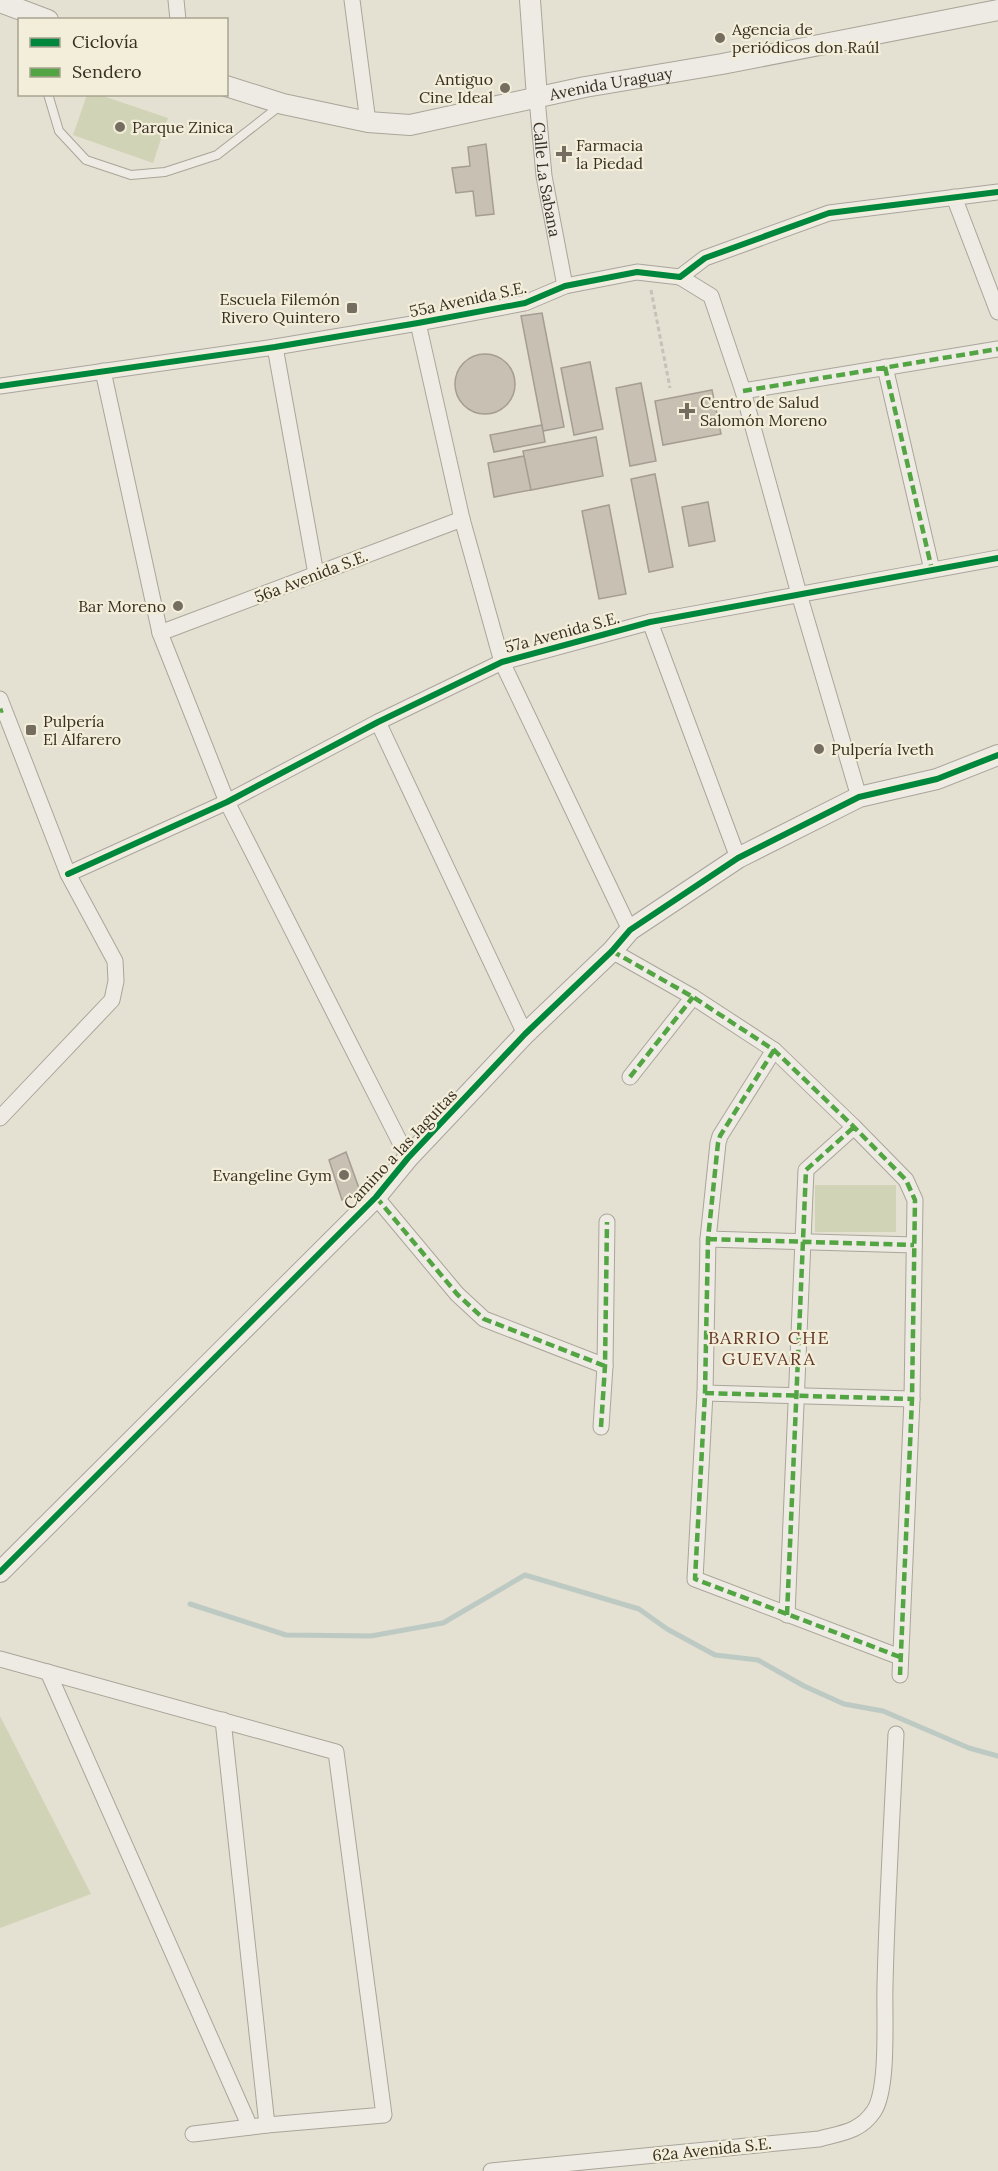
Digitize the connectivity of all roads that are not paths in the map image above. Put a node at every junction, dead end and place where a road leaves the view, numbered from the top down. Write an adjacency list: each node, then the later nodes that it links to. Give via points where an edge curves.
1 (176, 0): 8 (street)
2 (352, 0): 13 (street)
3 (530, 0): 11 (street, Calle La Sabana)
4 (0, 2): 5 (street)
5 (23, 10): 7 (street)
6 (998, 10): 11 (street, Avenida Uraguay)
7 (43, 18)
8 (178, 18)
9 (228, 87): 12 (street, Avenida Uraguay)
10 (49, 96): 12 (lane, via 58,131 86,160 131,175 165,172 217,155)
11 (537, 98): 13 (street, Avenida Uraguay, via 410,125); 17 (street, Calle La Sabana, via 544,176)
12 (283, 104): 13 (street, Avenida Uraguay)
13 (368, 122)
14 (998, 192): 15 (street)
15 (954, 197): 16 (street, via 829,213 705,258); 18 (street)
16 (680, 277): 17 (street, 55a Avenida S.E., via 637,272); 25 (street, via 711,296)
17 (564, 286): 19 (street, 55a Avenida S.E., via 525,303)
18 (998, 312)
19 (418, 323): 20 (street, 55a Avenida S.E.); 26 (street)
20 (275, 348): 23 (street, 55a Avenida S.E.); 29 (street)
21 (998, 349): 22 (street)
22 (885, 367): 25 (street); 28 (street)
23 (103, 371): 24 (street, 55a Avenida S.E.); 32 (street)
24 (0, 386)
25 (744, 391): 30 (street)
26 (462, 519): 29 (street, 56a Avenida S.E.); 33 (street)
27 (998, 558): 28 (street, 57a Avenida S.E.)
28 (932, 570): 30 (street, 57a Avenida S.E.)
29 (316, 574): 32 (street, 56a Avenida S.E.)
30 (799, 594): 31 (street, 57a Avenida S.E.); 37 (street)
31 (650, 622): 33 (street, 57a Avenida S.E.); 39 (street)
32 (160, 633): 38 (street)
33 (502, 662): 35 (street, 57a Avenida S.E.); 41 (street)
34 (1, 706): 40 (street)
35 (378, 722): 38 (street, 57a Avenida S.E.); 44 (street)
36 (998, 755): 37 (street, Camino a las Jaguitas, via 937,779)
37 (859, 797): 39 (street, Camino a las Jaguitas)
38 (227, 802): 40 (street, 57a Avenida S.E.); 49 (street)
39 (738, 858): 41 (street, Camino a las Jaguitas)
40 (68, 874): 47 (street, via 115,961 112,1000)
41 (630, 930): 42 (street, Camino a las Jaguitas)
42 (612, 951): 43 (street); 44 (street, Camino a las Jaguitas)
43 (693, 997): 45 (street); 46 (street)
44 (525, 1034): 49 (street, Camino a las Jaguitas)
45 (774, 1050): 48 (street); 52 (street, via 720,1136)
46 (630, 1077)
47 (0, 1118)
48 (854, 1127): 53 (street, via 806,1170); 54 (street, via 906,1180 915,1200)
49 (408, 1158): 50 (street, Camino a las Jaguitas)
50 (376, 1197): 55 (street, via 457,1294 484,1319); 60 (street, Camino a las Jaguitas)
51 (607, 1222): 55 (street)
52 (708, 1239): 53 (street); 56 (street)
53 (803, 1241): 54 (street); 57 (street)
54 (914, 1245): 58 (street)
55 (605, 1366): 59 (street)
56 (705, 1393): 57 (street); 61 (street, via 695,1579)
57 (795, 1395): 58 (street); 61 (street)
58 (912, 1399): 62 (street)
59 (601, 1427)
60 (0, 1572)
61 (787, 1615): 62 (street)
62 (900, 1657): 65 (street)
63 (0, 1659): 64 (street)
64 (48, 1672): 66 (street); 69 (street)
65 (900, 1676)
66 (223, 1720): 68 (street); 68 (street, via 336,1752 384,2115)
67 (896, 1734): 71 (street, 62a Avenida S.E., via 883,2078 874,2111 860,2128 819,2139)
68 (267, 2125): 69 (street)
69 (250, 2127): 70 (street)
70 (193, 2134)
71 (491, 2171)

